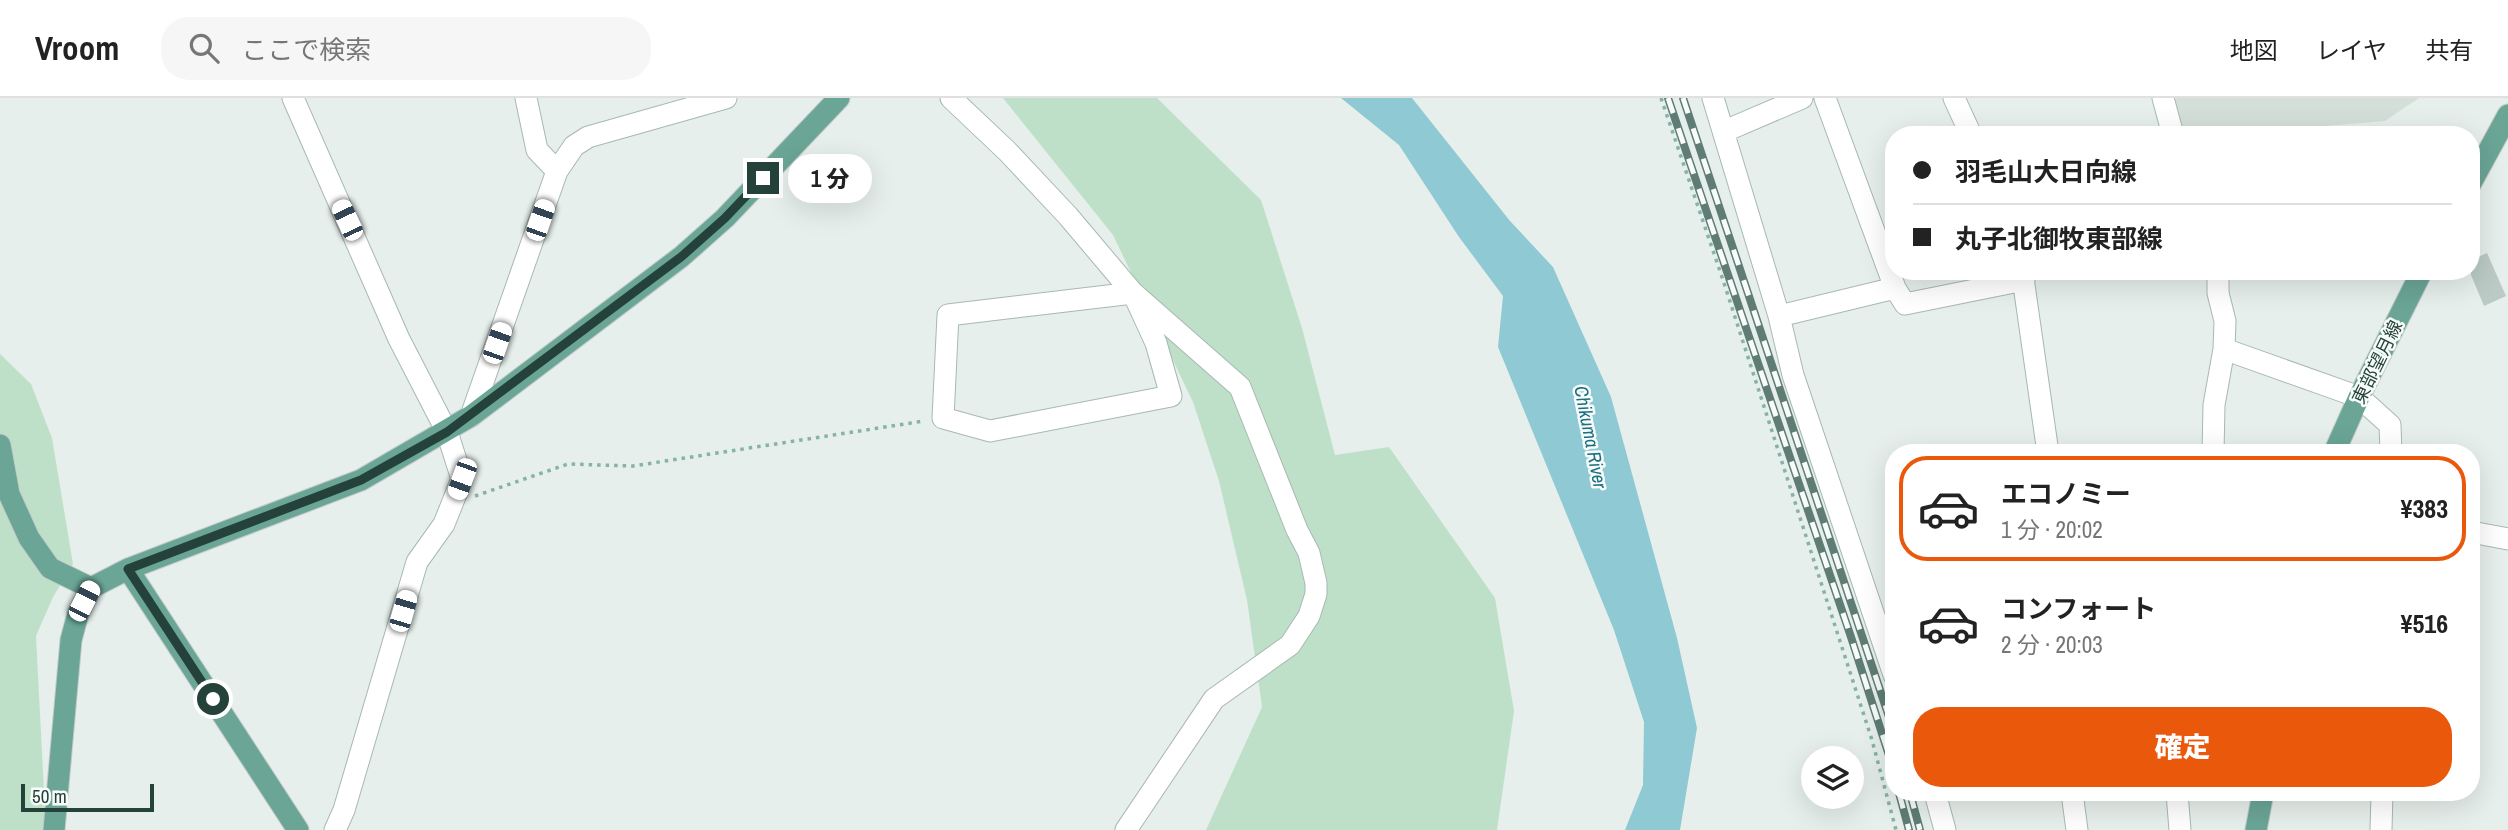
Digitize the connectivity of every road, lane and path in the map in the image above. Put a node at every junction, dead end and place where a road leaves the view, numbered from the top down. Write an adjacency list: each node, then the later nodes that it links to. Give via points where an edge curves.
1 (293, 98): 31 (street, via 399,340)
2 (526, 98): 17 (street, via 537,150)
3 (726, 98): 17 (street, via 588,137 574,146)
4 (839, 98): 29 (main road, via 725,218 681,257)
5 (951, 98): 25 (street, via 1060,207)
6 (1661, 98): 43 (path)
7 (1713, 98): 15 (street)
8 (1802, 98): 15 (street)
9 (1825, 98): 18 (street)
10 (1954, 98): 13 (street)
11 (2164, 98): 14 (street)
12 (2506, 124): 16 (main road)
13 (1966, 126)
14 (2171, 126)
15 (1725, 131): 26 (street)
16 (2480, 168)
17 (557, 172): 29 (street)
18 (1885, 261)
19 (1892, 280): 24 (street)
20 (2003, 280): 24 (street, via 1905,304)
21 (2024, 280): 32 (street)
22 (2224, 280): 27 (street)
23 (2418, 280): 28 (main road, 東部望月線)
24 (1895, 288): 26 (street)
25 (1133, 293): 30 (street, via 948,315); 30 (street, via 1156,343 1171,396 990,431); 53 (street, via 1240,387 1309,553 1316,594 1290,645 1214,699)
26 (1779, 316): 42 (street, via 1793,374)
27 (2224, 349): 28 (street); 33 (street, via 2214,405)
28 (2359, 397): 34 (main road, 東部望月線); 35 (street, via 2390,425)
29 (471, 416): 31 (main road)
30 (943, 418): 37 (path, via 633,466 568,464)
31 (447, 432): 37 (street, via 462,479); 40 (main road, via 361,480)
32 (2047, 444)
33 (2213, 444)
34 (2338, 444)
35 (2391, 444)
36 (0, 445): 41 (main road, via 9,494 29,538 50,568)
37 (453, 503): 52 (street, via 417,562)
38 (2480, 533): 39 (street)
39 (2508, 538)
40 (128, 569): 41 (main road); 51 (main road)
41 (91, 588): 50 (main road, via 71,640)
42 (1885, 648)
43 (1885, 790)
44 (1888, 801): 54 (path)
45 (1937, 801): 55 (street)
46 (2074, 801): 56 (street)
47 (2178, 801): 57 (street)
48 (2261, 801): 58 (main road)
49 (2382, 801): 59 (street)
50 (54, 830)
51 (298, 830)
52 (335, 830)
53 (1126, 830)
54 (1896, 830)
55 (1945, 830)
56 (2077, 830)
57 (2180, 830)
58 (2256, 830)
59 (2381, 830)

